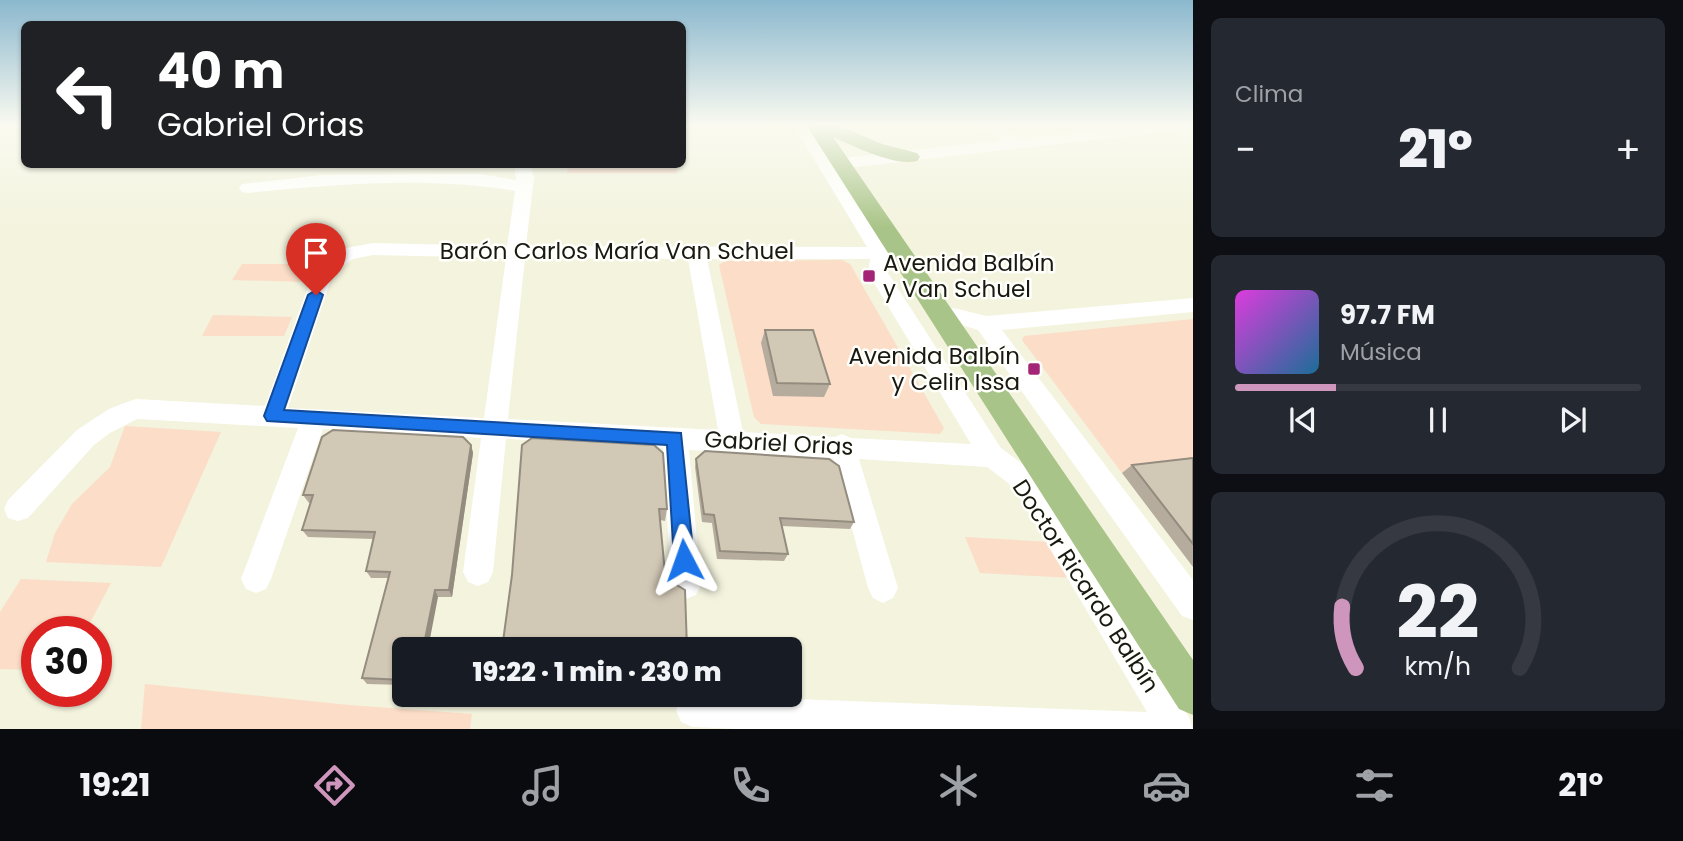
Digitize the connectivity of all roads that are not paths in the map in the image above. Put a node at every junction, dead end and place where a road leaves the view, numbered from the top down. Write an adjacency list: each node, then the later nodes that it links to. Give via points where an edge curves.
1 (835, 160): 4 (street, Doctor Ricardo Balbín)
2 (837, 160): 4 (main road)
3 (879, 160): 4 (street)
4 (839, 164): 11 (street, Doctor Ricardo Balbín); 13 (main road); 29 (main road)
5 (352, 168): 7 (street)
6 (523, 176): 7 (street); 9 (street)
7 (323, 180): 8 (street)
8 (247, 188)
9 (516, 252): 10 (street, Barón Carlos María Van Schuel); 15 (street, Barón Carlos María Van Schuel, via 373,249 338,258 324,270); 17 (street)
10 (696, 252): 11 (street, Barón Carlos María Van Schuel); 19 (street)
11 (880, 253): 21 (street, Doctor Ricardo Balbín, via 878,273)
12 (1193, 304): 14 (street)
13 (954, 315): 14 (street); 28 (main road)
14 (986, 324): 27 (street)
15 (273, 416): 16 (street, Gabriel Orias); 22 (street, Gabriel Orias, via 136,409 117,414 90,430)
16 (314, 419): 17 (street, Gabriel Orias); 24 (street)
17 (496, 427): 18 (street, Gabriel Orias); 23 (street)
18 (675, 438): 19 (street, Gabriel Orias); 25 (street)
19 (732, 440): 20 (street, Gabriel Orias)
20 (842, 446): 21 (street, Gabriel Orias); 26 (street)
21 (992, 456): 32 (street, Doctor Ricardo Balbín, via 1027,487)
22 (18, 509)
23 (478, 572)
24 (256, 579)
25 (686, 584)
26 (883, 588)
27 (1193, 604)
28 (1193, 660)
29 (1193, 695)
30 (693, 710): 31 (street)
31 (1163, 729)
32 (1177, 729)

